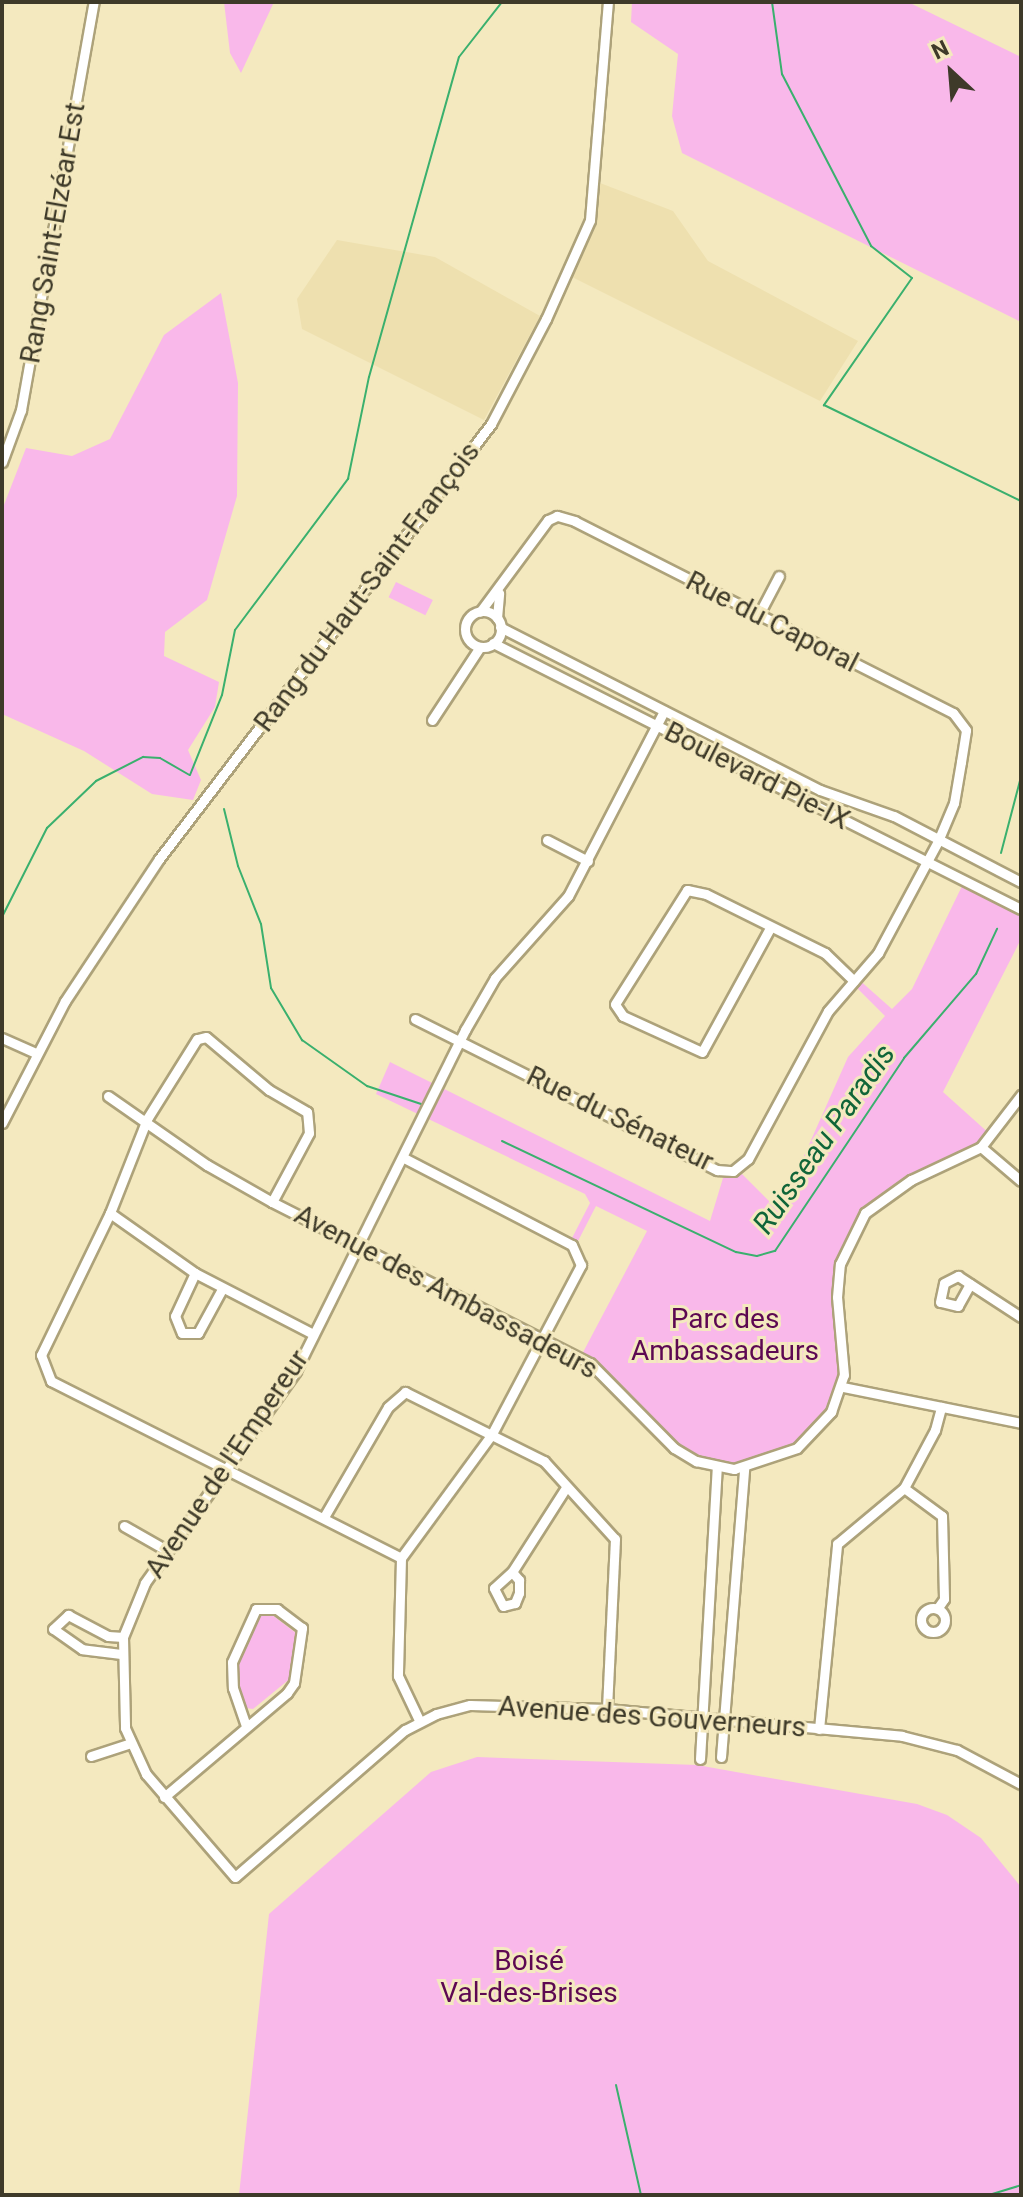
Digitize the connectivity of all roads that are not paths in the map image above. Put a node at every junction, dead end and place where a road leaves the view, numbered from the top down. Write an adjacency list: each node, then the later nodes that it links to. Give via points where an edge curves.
1 (94, 2): 3 (street, Rang Saint-Elzéar Est, via 21,410)
2 (608, 2): 27 (street, Rang du Haut-Saint-François, via 590,220 491,424 159,859)
3 (2, 462)
4 (779, 576): 7 (street)
5 (499, 593): 6 (street, Rue du Caporal); 7 (street, Rue du Caporal, via 517,557 557,516); 8 (street, Rue du Caporal)
6 (480, 612): 8 (street); 9 (street, via 467,622)
7 (758, 616): 17 (street, Rue du Caporal, via 961,720 966,730 959,776)
8 (499, 623): 10 (street); 13 (street, Boulevard Pie-IX)
9 (469, 640): 11 (street); 12 (street)
10 (493, 643): 11 (street); 15 (street, Boulevard Pie-IX)
11 (480, 647): 12 (street)
12 (466, 667): 14 (street)
13 (664, 711): 15 (street, Avenue de l'Empereur); 17 (street, Boulevard Pie-IX, via 820,790 894,816)
14 (432, 720)
15 (657, 724): 18 (street, Avenue de l'Empereur); 19 (street, Boulevard Pie-IX)
16 (547, 840): 18 (street)
17 (938, 841): 19 (street, Rue du Sénateur); 20 (street, Boulevard Pie-IX)
18 (588, 861): 26 (street, Avenue de l'Empereur, via 550,918 495,978)
19 (925, 864): 21 (street, Boulevard Pie-IX); 23 (street, Rue du Sénateur, via 878,953)
20 (1021, 882)
21 (1021, 909)
22 (770, 928): 22 (street, via 687,890 615,1004 623,1016 702,1052); 23 (street, via 825,953)
23 (854, 981): 26 (street, Rue du Sénateur, via 828,1011 748,1159 733,1171 717,1170)
24 (415, 1019): 26 (street, Rue du Sénateur)
25 (2, 1038): 27 (street)
26 (461, 1041): 33 (street, Avenue de l'Empereur)
27 (35, 1053): 31 (street, Rang du Haut-Saint-François)
28 (1021, 1095): 32 (street)
29 (108, 1096): 30 (street, Avenue des Ambassadeurs)
30 (147, 1119): 35 (street, Avenue des Ambassadeurs, via 207,1165); 35 (street, via 191,1045 206,1037 269,1090 307,1112 309,1133); 36 (street)
31 (2, 1123)
32 (981, 1147): 34 (street); 44 (street, via 889,1193 858,1224 840,1264)
33 (404, 1158): 37 (street, Avenue de l'Empereur); 43 (street, via 572,1245 581,1265)
34 (1021, 1181)
35 (272, 1202): 37 (street, Avenue des Ambassadeurs)
36 (110, 1213): 38 (street); 50 (street, via 41,1355 51,1381)
37 (356, 1243): 42 (street, Avenue de l'Empereur); 43 (street, Avenue des Ambassadeurs)
38 (195, 1273): 40 (street); 40 (street, via 175,1316 182,1333 198,1333)
39 (970, 1284): 41 (street)
40 (222, 1289): 42 (street)
41 (1021, 1317)
42 (313, 1334): 50 (street, Avenue de l'Empereur, via 296,1371)
43 (540, 1340): 47 (street); 48 (street, Avenue des Ambassadeurs, via 590,1363 674,1448)
44 (843, 1387): 45 (street); 49 (street, Avenue des Ambassadeurs, via 831,1412 797,1448)
45 (941, 1407): 46 (street); 51 (street, via 935,1430)
46 (1021, 1423)
47 (492, 1434): 52 (street, via 544,1461); 53 (street, via 405,1392 388,1407); 56 (street)
48 (717, 1468): 49 (street, Avenue des Ambassadeurs); 62 (street)
49 (744, 1468): 64 (street)
50 (228, 1471): 53 (street); 55 (street, Avenue de l'Empereur)
51 (904, 1488): 58 (street, via 942,1516 944,1599); 66 (street, via 889,1506 837,1544)
52 (565, 1489): 57 (street); 61 (street, via 615,1539)
53 (324, 1517): 56 (street)
54 (124, 1526): 55 (street)
55 (166, 1550): 59 (street, Avenue de l'Empereur)
56 (401, 1558): 63 (street, via 398,1676)
57 (512, 1572)
58 (937, 1609)
59 (123, 1637): 60 (street, Avenue de l'Empereur); 60 (street, via 108,1636 68,1615 53,1629 82,1649)
60 (121, 1654): 67 (street, Avenue de l'Empereur, via 125,1728)
61 (607, 1709): 62 (street, Avenue des Gouverneurs); 63 (street, Avenue des Gouverneurs, via 470,1705)
62 (703, 1718): 64 (street, Avenue des Gouverneurs); 70 (street)
63 (419, 1720): 73 (street, Avenue des Gouverneurs)
64 (724, 1720): 66 (street, Avenue des Gouverneurs); 69 (street)
65 (246, 1726): 65 (street, via 294,1683 302,1628 277,1609 256,1609 232,1662 233,1688); 72 (street)
66 (819, 1729): 71 (street, Avenue des Gouverneurs, via 938,1743)
67 (131, 1743): 68 (street); 72 (street, Avenue de l'Empereur)
68 (91, 1756)
69 (721, 1757)
70 (700, 1759)
71 (1020, 1779)
72 (164, 1797): 73 (street, Avenue de l'Empereur)
73 (235, 1877)

